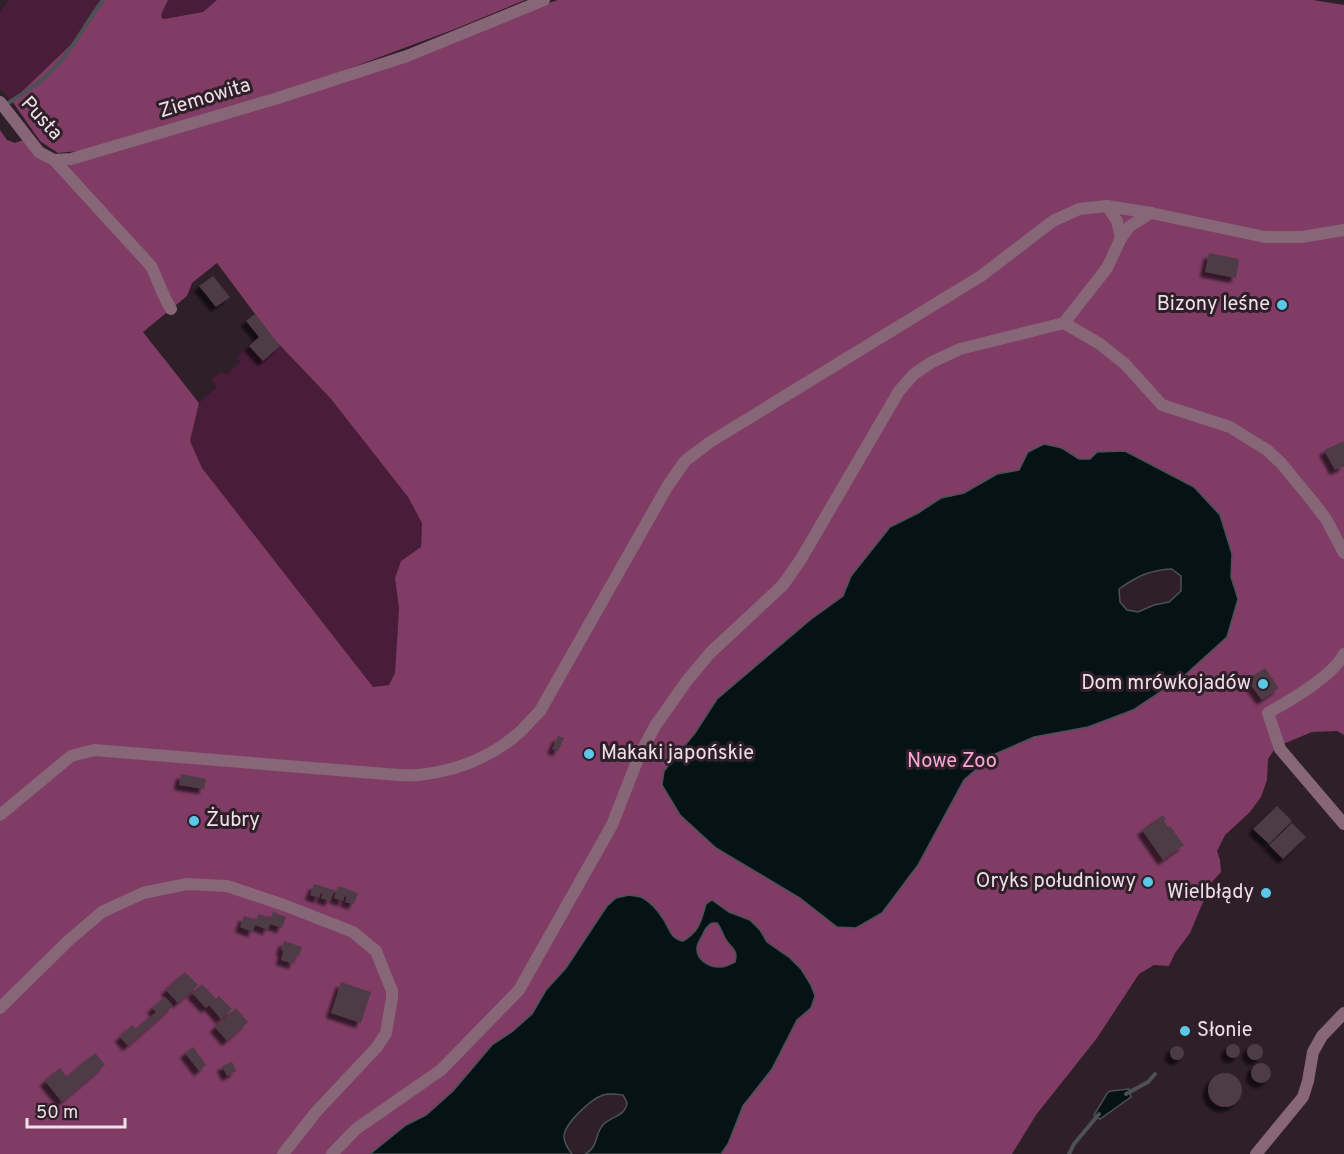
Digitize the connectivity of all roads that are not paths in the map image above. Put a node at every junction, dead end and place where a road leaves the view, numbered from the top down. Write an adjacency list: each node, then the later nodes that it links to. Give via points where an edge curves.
1 (544, 0): 3 (street, Ziemowita, via 395,60 71,159)
2 (0, 102): 3 (street, Pusta, via 39,152)
3 (54, 160): 8 (street, via 151,266)
4 (1107, 206): 5 (street); 7 (street, via 1117,221); 12 (street, via 1079,210 1053,220 981,276 685,461 540,711 507,742 476,760 449,770 396,775 94,750 71,756)
5 (1151, 213): 6 (street, via 1265,237 1302,237); 7 (street, via 1130,226)
6 (1344, 230)
7 (1121, 238): 9 (street, via 1107,268)
8 (171, 309)
9 (1064, 323): 10 (street, via 1125,364 1162,405 1230,427 1268,450 1314,502); 17 (street, via 960,349 914,374 899,391 783,585 710,652 655,726 612,825 519,990 441,1070 357,1129)
10 (1344, 553)
11 (1344, 654): 13 (street, via 1328,673 1268,713 1280,749)
12 (0, 815)
13 (1344, 824)
14 (0, 1008): 16 (street, via 102,912 143,893 165,888 187,884 227,886 353,932 376,951 389,983 392,998 386,1033)
15 (1344, 1013): 18 (street, via 1313,1052 1303,1097)
16 (283, 1154)
17 (332, 1154)
18 (1256, 1154)

